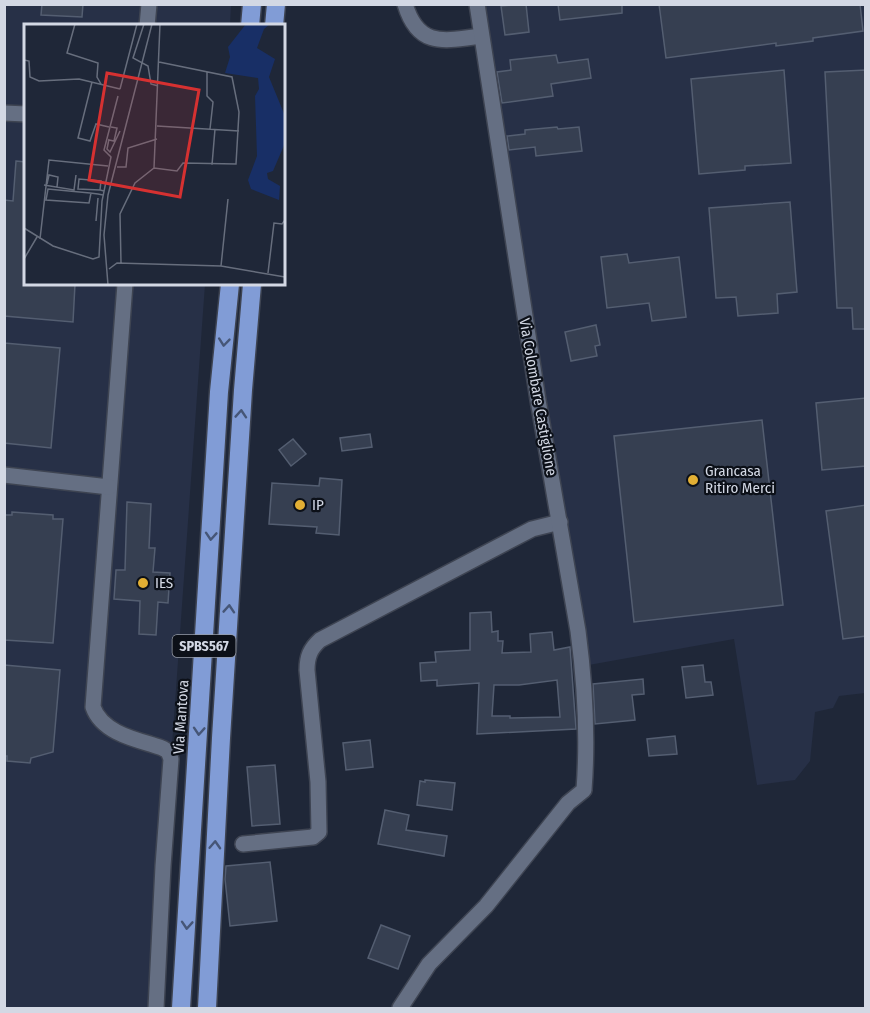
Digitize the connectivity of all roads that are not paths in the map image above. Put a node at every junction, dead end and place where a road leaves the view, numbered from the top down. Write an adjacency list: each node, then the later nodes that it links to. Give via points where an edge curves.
1 (149, 4): 6 (street)
2 (252, 4): 7 (highway)
3 (276, 4): 8 (highway)
4 (405, 4): 9 (street, via 416,28 429,38 441,41)
5 (477, 4): 9 (street, Via Colombare Castiglione)
6 (147, 24)
7 (250, 24)
8 (274, 24)
9 (481, 36): 17 (street, Via Colombare Castiglione)
10 (4, 112): 11 (street)
11 (24, 114)
12 (125, 285): 16 (street)
13 (230, 285): 21 (highway, Via Mantova / SPBS567, one-way to 21, via 219,392)
14 (252, 285): 19 (highway, SPBS567, one-way to 14, via 221,738)
15 (4, 476): 16 (street)
16 (109, 487): 20 (street, via 93,707 102,723 133,739 163,748 171,759)
17 (560, 522): 18 (street, via 532,529 313,646 307,670 319,832 313,837); 22 (street, Via Colombare Castiglione, via 583,666 584,790 568,803 486,906 429,964)
18 (243, 844)
19 (209, 1004)
20 (156, 1008)
21 (181, 1008)
22 (400, 1008)

